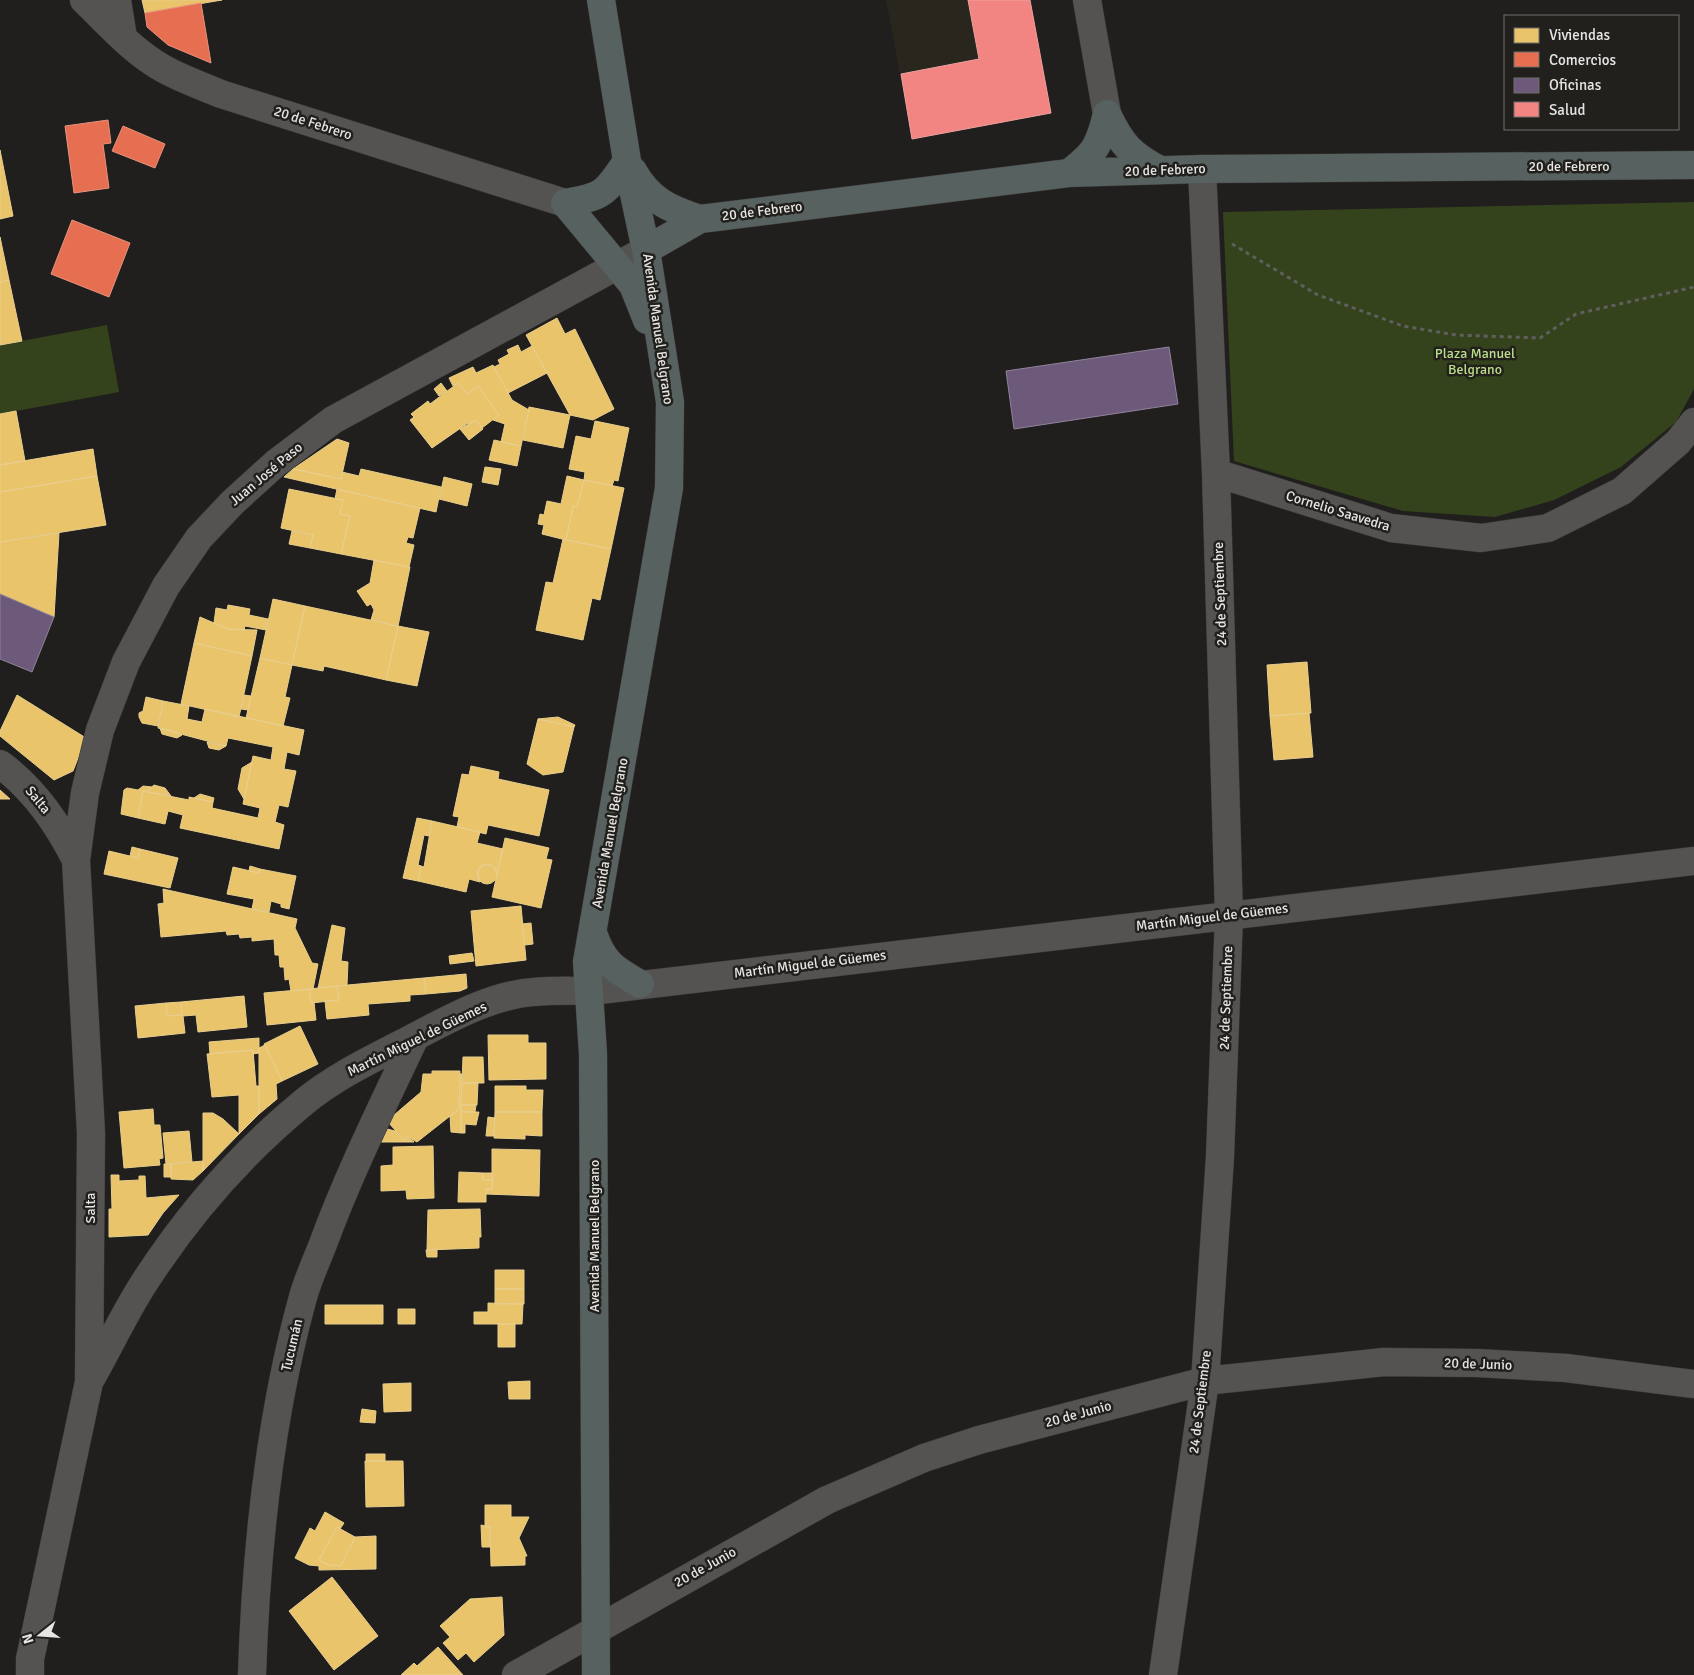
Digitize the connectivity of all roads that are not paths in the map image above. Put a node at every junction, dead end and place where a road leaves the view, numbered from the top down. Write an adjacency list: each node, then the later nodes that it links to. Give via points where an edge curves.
1 (84, 0): 5 (street, 20 de Febrero)
2 (117, 0): 5 (street)
3 (601, 0): 7 (main road, Avenida Manuel Belgrano)
4 (1087, 0): 6 (street)
5 (123, 38): 12 (street, 20 de Febrero, via 162,68 221,94)
6 (1107, 114): 10 (main road, via 1121,141 1136,158); 11 (main road, via 1100,142 1089,158)
7 (627, 161): 12 (main road, via 612,184 593,198); 13 (main road, via 642,188 662,204); 14 (main road, Avenida Manuel Belgrano)
8 (1694, 165): 9 (main road, 20 de Febrero)
9 (1202, 169): 10 (main road, 20 de Febrero); 18 (street, 24 de Septiembre)
10 (1160, 170): 11 (main road, 20 de Febrero)
11 (1069, 173): 13 (main road, 20 de Febrero)
12 (565, 203): 15 (main road)
13 (700, 219): 14 (main road, 20 de Febrero)
14 (646, 250): 15 (street, Juan José Paso); 16 (main road, Avenida Manuel Belgrano)
15 (617, 265): 16 (main road, via 633,285); 20 (street, Juan José Paso, via 333,420 276,463 199,538 166,586 126,662 100,730 85,793)
16 (662, 356): 23 (main road, Avenida Manuel Belgrano, via 670,402 669,488)
17 (1694, 422): 18 (street, Cornelio Saavedra, via 1678,442 1622,491 1548,528 1481,538 1391,528)
18 (1216, 473): 22 (street, 24 de Septiembre)
19 (0, 764): 20 (street, Salta, via 17,776 45,807)
20 (76, 860): 28 (street, Salta, via 91,1133)
21 (1694, 861): 22 (street, Martín Miguel de Güemes)
22 (1229, 915): 24 (street, Martín Miguel de Güemes); 27 (street, 24 de Septiembre, via 1220,1157)
23 (593, 934): 24 (main road, via 606,961); 25 (main road, Avenida Manuel Belgrano, via 587,962)
24 (640, 984): 25 (street, Martín Miguel de Güemes)
25 (591, 991): 26 (street, Martín Miguel de Güemes, via 533,992 508,997 478,1007); 30 (main road, Avenida Manuel Belgrano)
26 (415, 1037): 28 (street, Martín Miguel de Güemes, via 353,1069 305,1101 214,1189 180,1230 144,1284); 32 (street, Tucumán, via 341,1196 304,1296 278,1408 262,1520 254,1596)
27 (1205, 1381): 29 (street, 20 de Junio, via 1393,1362 1566,1368); 30 (street, 20 de Junio, via 979,1440 924,1458 826,1500); 35 (street, 24 de Septiembre)
28 (89, 1382): 31 (street, Salta, via 30,1659)
29 (1694, 1384)
30 (596, 1628): 33 (street, 20 de Junio); 34 (main road, Avenida Manuel Belgrano)
31 (30, 1675)
32 (252, 1675)
33 (516, 1675)
34 (596, 1675)
35 (1163, 1675)

